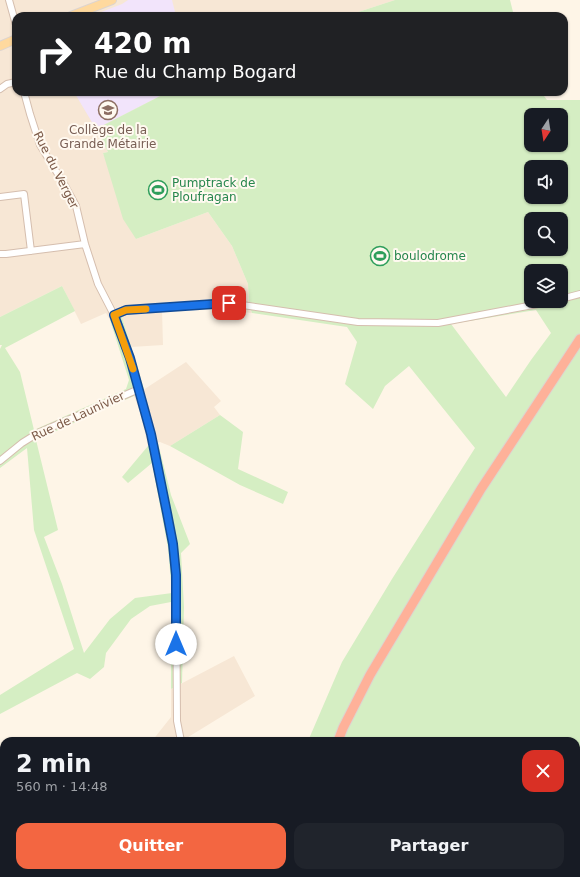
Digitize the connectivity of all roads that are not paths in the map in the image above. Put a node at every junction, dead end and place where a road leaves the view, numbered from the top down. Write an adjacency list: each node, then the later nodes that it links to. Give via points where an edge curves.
1 (9, 0): 3 (street)
2 (112, 0): 4 (main road)
3 (12, 12)
4 (81, 12)
5 (12, 41): 6 (main road)
6 (0, 46)
7 (12, 83): 8 (street)
8 (0, 89)
9 (25, 96): 11 (street, Rue du Verger, via 40,145 76,206)
10 (0, 197): 12 (street, via 24,194)
11 (85, 244): 12 (street); 17 (street, Rue du Verger, via 98,284)
12 (32, 251): 13 (street)
13 (0, 254)
14 (580, 294): 15 (street)
15 (568, 297)
16 (524, 307): 17 (street, via 438,323 358,322 229,303 126,310)
17 (114, 315): 19 (street, Rue du Verger)
18 (580, 340): 22 (highway, via 477,495 370,675)
19 (139, 389): 20 (street, Rue de Launivier, via 38,433); 21 (street, Rue du Verger, via 151,434 173,544 176,575 177,721)
20 (0, 461)
21 (180, 737)
22 (340, 737)

